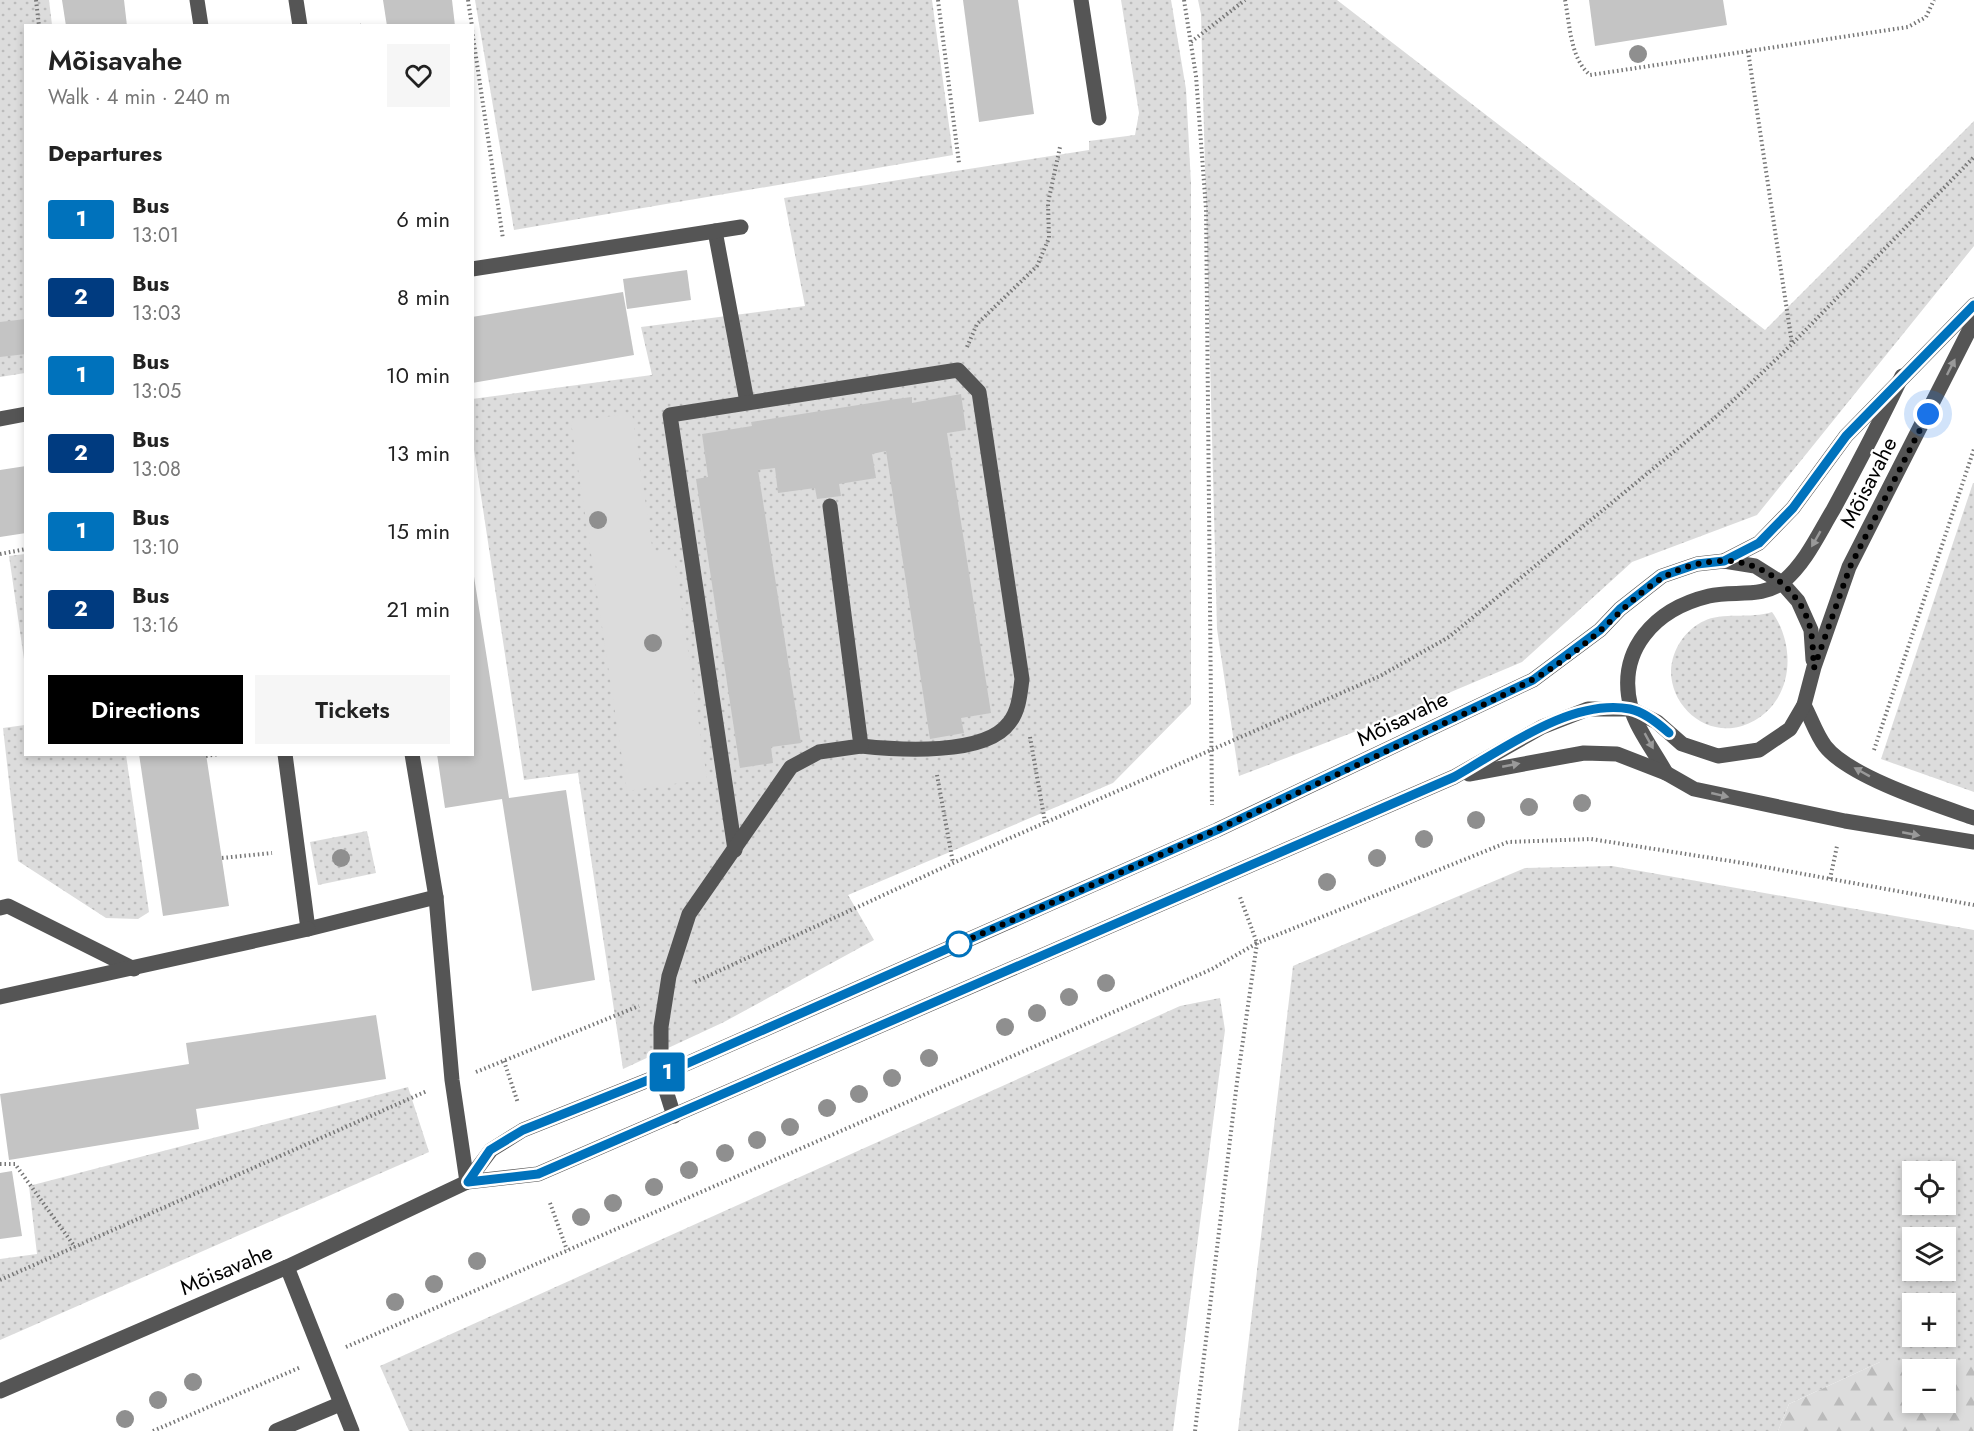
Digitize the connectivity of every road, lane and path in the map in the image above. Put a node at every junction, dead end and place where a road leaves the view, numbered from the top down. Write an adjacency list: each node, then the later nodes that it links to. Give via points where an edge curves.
1 (36, 0): 11 (path)
2 (197, 0): 12 (street)
3 (296, 0): 13 (street)
4 (468, 0): 14 (path)
5 (938, 0): 21 (path)
6 (1081, 0): 18 (street)
7 (1184, 0): 15 (path)
8 (1245, 0): 15 (path)
9 (1565, 0): 17 (path, via 1575,54 1582,69 1590,75)
10 (1934, 0): 17 (path, via 1926,17 1908,27)
11 (39, 24)
12 (201, 24)
13 (300, 24)
14 (472, 24)
15 (1191, 42): 46 (path, via 1206,209)
16 (474, 43): 24 (path)
17 (1748, 51): 28 (path)
18 (1099, 118)
19 (1060, 147): 29 (path, via 1048,203 1049,238 1037,266 977,324)
20 (1974, 157): 28 (path)
21 (959, 164)
22 (741, 226): 23 (street)
23 (715, 231): 24 (street); 31 (street)
24 (507, 264): 25 (street)
25 (474, 269)
26 (1974, 305): 30 (street, Mõisavahe)
27 (1974, 321): 40 (street, Mõisavahe, one-way to 27, via 1850,567)
28 (1792, 344): 46 (path, via 1717,416 1449,637 1380,676)
29 (958, 370): 31 (street); 41 (street, via 979,392 1022,679)
30 (1902, 376): 38 (street, Mõisavahe, via 1846,436 1786,515 1759,543); 39 (street, Mõisavahe, one-way to 39, via 1871,442 1805,558)
31 (747, 402): 58 (street, via 670,415)
32 (24, 414): 33 (street)
33 (0, 419)
34 (1974, 449): 49 (path)
35 (830, 506): 44 (street)
36 (24, 549): 37 (path)
37 (0, 554)
38 (1724, 561): 39 (street, Mõisavahe, via 1755,566); 72 (street, Mõisavahe, via 1697,564 1662,576 1600,630 1533,680 1285,800)
39 (1782, 583): 40 (street, Mõisavahe, via 1798,601 1811,630); 43 (street, Mõisavahe, via 1751,594 1710,595 1670,610 1639,639 1628,675)
40 (1814, 668): 42 (street, Mõisavahe)
41 (1020, 700): 45 (street, via 1009,724 991,736 968,744); 54 (path, via 1030,732)
42 (1804, 705): 43 (street, Mõisavahe, via 1790,729 1759,750 1718,756 1682,744 1657,722); 53 (street, one-way to 42, via 1921,800 1859,771 1826,747)
43 (1631, 710): 50 (street, one-way to 50); 51 (street, Mõisavahe, via 1587,709 1542,728)
44 (861, 746): 45 (street); 58 (street, via 819,752 791,766)
45 (933, 748): 60 (path)
46 (1211, 749): 52 (path); 54 (path)
47 (285, 756): 57 (street)
48 (412, 756): 62 (street)
49 (1872, 756)
50 (1666, 772): 51 (street, one-way to 50, via 1584,753 1617,754); 56 (street, one-way to 56, via 1694,789 1776,808)
51 (1454, 777): 75 (street, Mõisavahe)
52 (1213, 814)
53 (1974, 818)
54 (1045, 822): 60 (path)
55 (1838, 839): 61 (path)
56 (1974, 842)
57 (298, 850): 59 (path); 66 (street)
58 (735, 850): 69 (street, via 689,914)
59 (222, 858)
60 (952, 863): 69 (path)
61 (1830, 879): 64 (path); 67 (path, via 1591,839 1508,842)
62 (436, 897): 66 (street); 73 (street)
63 (1241, 899): 67 (path)
64 (1974, 905)
65 (0, 908): 68 (street, via 8,906)
66 (308, 929): 68 (street)
67 (1257, 943): 80 (path, via 1212,969); 89 (path)
68 (134, 969): 70 (street)
69 (664, 996): 71 (path); 72 (street)
70 (0, 997)
71 (504, 1061): 73 (path); 74 (path)
72 (661, 1075): 75 (street); 77 (street, Mõisavahe, via 523,1130 490,1150)
73 (452, 1080): 77 (street); 79 (path)
74 (521, 1113)
75 (674, 1116): 77 (street, Mõisavahe, via 538,1174)
76 (0, 1164): 79 (path, via 15,1164)
77 (468, 1182): 81 (street, Mõisavahe)
78 (550, 1203): 80 (path)
79 (75, 1247): 82 (path)
80 (567, 1250): 83 (path)
81 (287, 1267): 83 (street); 84 (street, Mõisavahe)
82 (0, 1280)
83 (322, 1358): 85 (street); 86 (path)
84 (0, 1391)
85 (340, 1404): 87 (street); 88 (street)
86 (153, 1431)
87 (276, 1431)
88 (352, 1431)
89 (1195, 1431)

